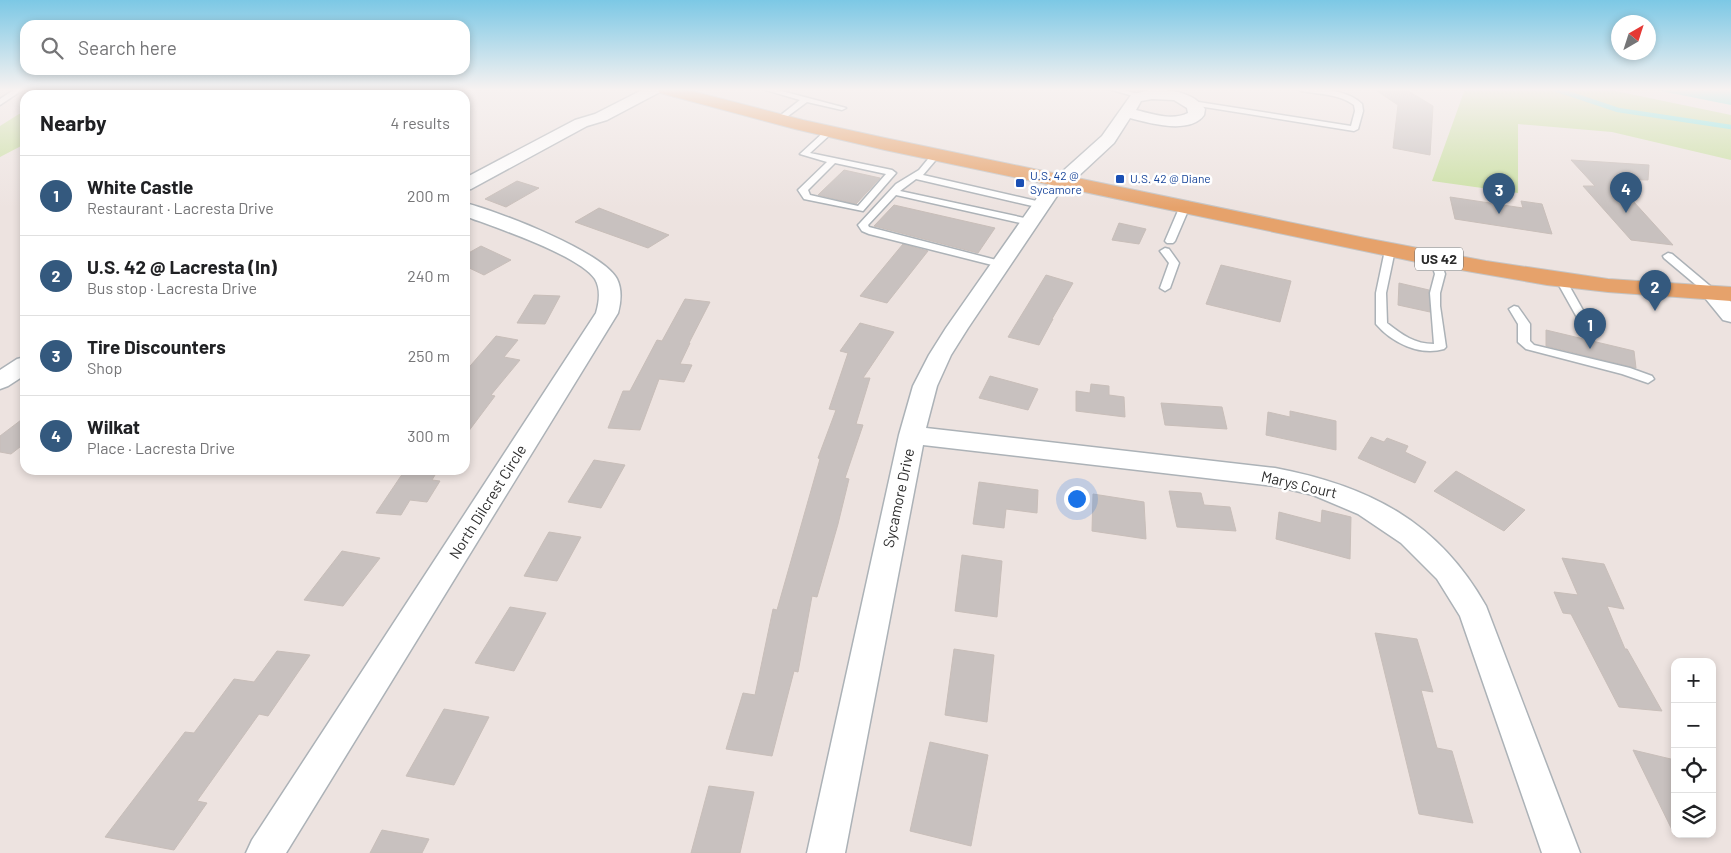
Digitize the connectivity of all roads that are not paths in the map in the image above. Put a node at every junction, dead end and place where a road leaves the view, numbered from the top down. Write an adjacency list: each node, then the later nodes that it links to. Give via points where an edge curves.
1 (570, 129): 9 (street)
2 (816, 129): 4 (main road, US 42)
3 (1115, 129): 8 (street, Sycamore Drive)
4 (829, 132): 5 (main road, US 42); 6 (lane, via 804,154)
5 (936, 155): 7 (lane, via 922,172); 8 (main road, US 42)
6 (834, 160): 6 (lane, via 854,165 892,173 860,209 807,197 803,190)
7 (913, 176): 10 (lane); 12 (lane)
8 (1063, 181): 15 (main road, US 42); 17 (street, Sycamore Drive, via 1050,192)
9 (470, 182)
10 (946, 184): 11 (lane); 13 (lane)
11 (959, 186): 14 (lane); 17 (lane)
12 (894, 192): 13 (lane); 23 (lane, via 864,225 865,229)
13 (932, 200): 14 (lane)
14 (945, 203): 17 (lane)
15 (1185, 206): 18 (lane); 19 (main road, US 42)
16 (470, 211): 34 (street, North Dilcrest Circle, via 587,261 606,279 610,301 607,313)
17 (1035, 213): 23 (street, Sycamore Drive)
18 (1170, 241)
19 (1390, 250): 22 (main road, US 42); 22 (lane, via 1381,293 1382,324 1402,341 1425,349 1440,347 1435,306 1440,274)
20 (1165, 251): 25 (lane, via 1174,263)
21 (1668, 256): 26 (lane)
22 (1435, 259): 24 (main road, US 42)
23 (1000, 264): 33 (street, Sycamore Drive, via 940,355 925,386)
24 (1561, 280): 26 (main road, US 42, via 1627,289); 29 (lane)
25 (1165, 288)
26 (1721, 293): 28 (street)
27 (1514, 309): 31 (lane, via 1524,324 1524,342 1530,347)
28 (1731, 314)
29 (1584, 321)
30 (20, 367): 32 (street)
31 (1648, 379)
32 (0, 381)
33 (912, 435): 35 (street, Sycamore Drive); 36 (street, Marys Court, via 1275,477 1343,495 1391,521 1435,557 1466,596)
34 (265, 853)
35 (826, 853)
36 (1560, 853)

